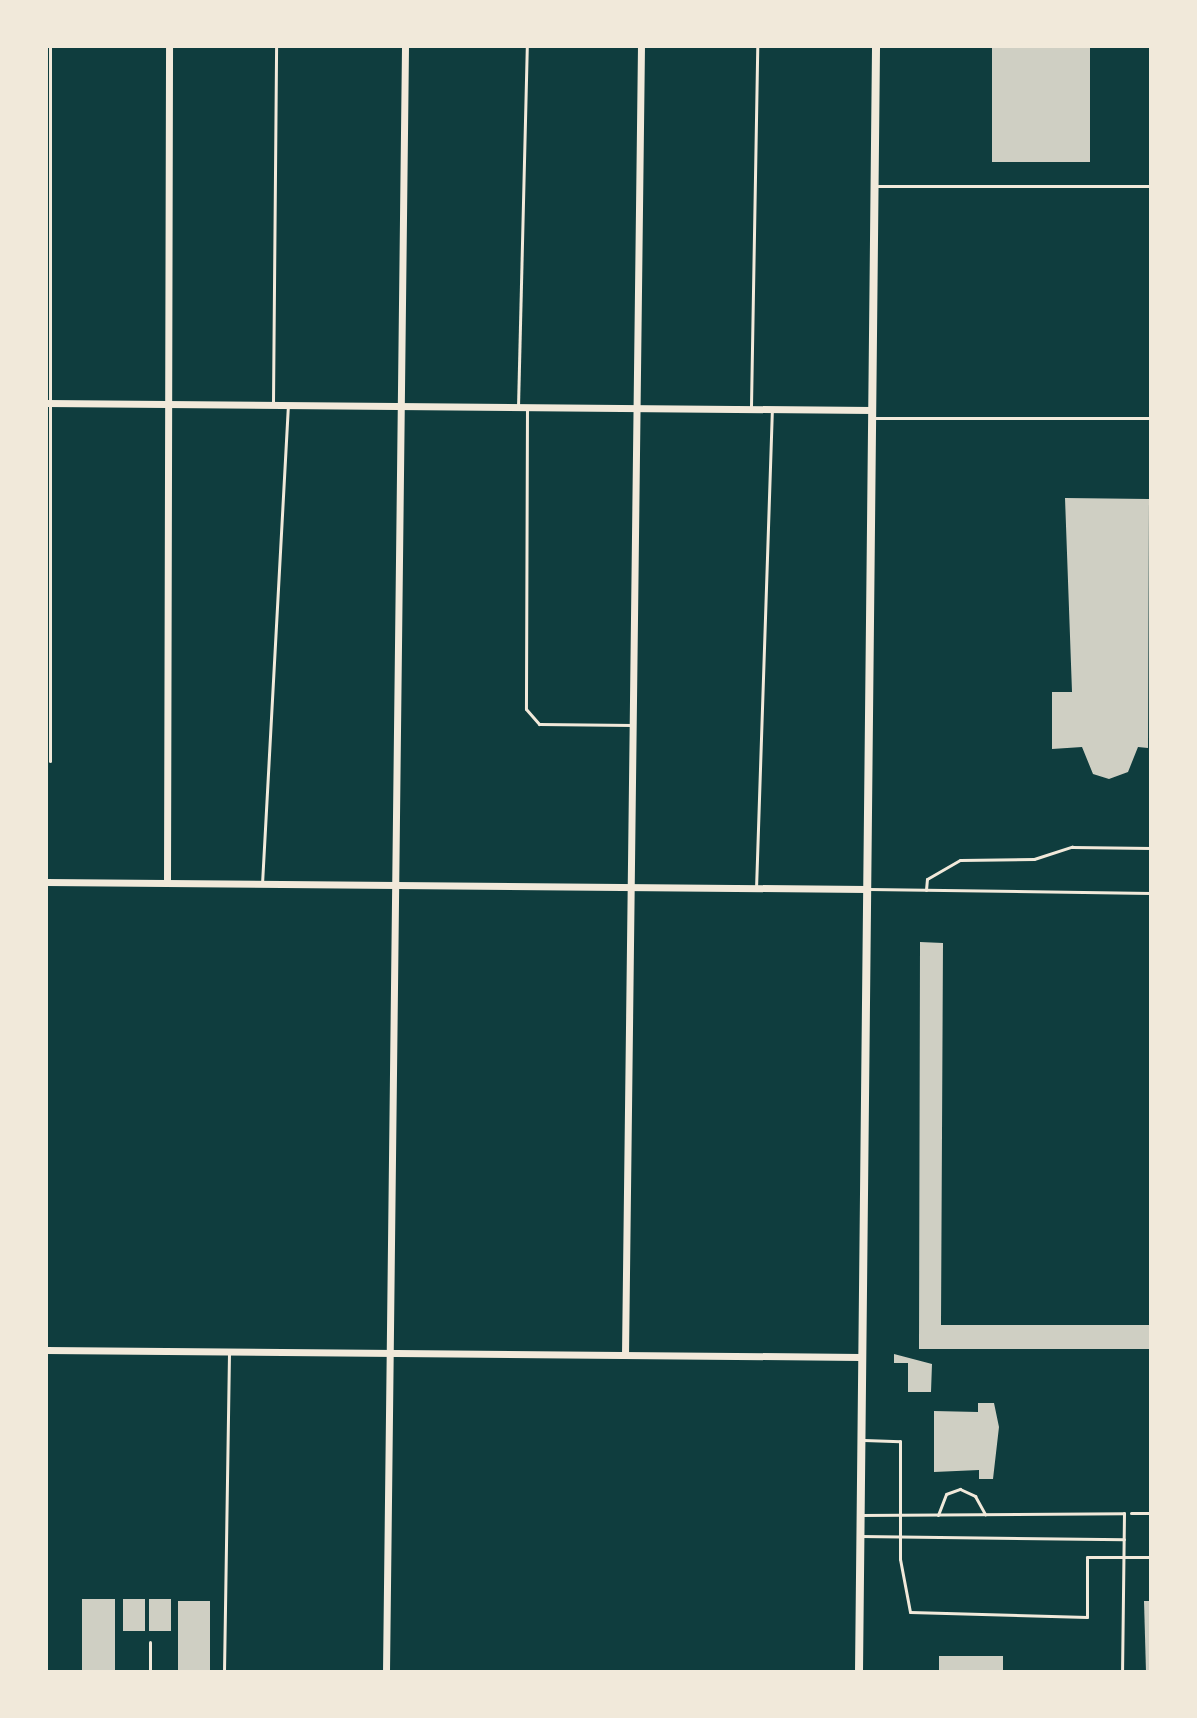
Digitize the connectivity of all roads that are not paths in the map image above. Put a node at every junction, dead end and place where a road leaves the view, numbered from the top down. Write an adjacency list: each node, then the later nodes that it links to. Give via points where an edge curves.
1 (50, 46): 11 (lane)
2 (169, 46): 12 (street)
3 (276, 46): 13 (lane)
4 (405, 46): 15 (street)
5 (527, 46): 16 (lane)
6 (641, 46): 17 (street)
7 (757, 46): 18 (lane)
8 (876, 46): 9 (street)
9 (874, 186): 10 (lane); 20 (street)
10 (1151, 186)
11 (48, 403): 12 (street); 23 (lane)
12 (170, 403): 13 (street); 26 (street)
13 (273, 404): 14 (street)
14 (288, 404): 15 (street); 27 (lane)
15 (401, 406): 16 (street); 28 (street)
16 (523, 407): 17 (street); 22 (lane, via 526,709 539,724)
17 (636, 408): 18 (street); 22 (street)
18 (751, 409): 19 (street)
19 (772, 409): 20 (street); 30 (lane)
20 (872, 414): 21 (lane); 31 (street)
21 (1151, 418)
22 (632, 725): 29 (street)
23 (50, 761)
24 (1151, 848): 32 (lane, via 1072,847 1034,859 960,860 927,879)
25 (46, 882): 26 (street)
26 (167, 883): 27 (street)
27 (262, 884): 28 (street)
28 (394, 885): 29 (street); 36 (street)
29 (630, 888): 30 (street); 37 (street)
30 (756, 889): 31 (street)
31 (866, 889): 32 (lane); 38 (street)
32 (926, 890): 33 (lane)
33 (1151, 893)
34 (46, 1350): 35 (street)
35 (229, 1351): 36 (street); 51 (lane)
36 (389, 1353): 37 (street); 52 (street)
37 (625, 1355): 38 (street)
38 (860, 1357): 39 (street)
39 (861, 1440): 41 (street); 42 (lane, via 900,1441)
40 (985, 1514): 43 (lane); 43 (lane, via 975,1496 960,1489 946,1494); 46 (lane, via 1124,1513)
41 (861, 1515): 42 (lane); 44 (street)
42 (900, 1515): 43 (lane); 45 (lane)
43 (938, 1515)
44 (861, 1536): 45 (lane); 53 (street)
45 (900, 1536): 46 (lane); 47 (lane, via 903,1597 910,1612 925,1616 1087,1617 1087,1557)
46 (1124, 1539): 47 (lane)
47 (1124, 1557): 48 (lane); 54 (lane)
48 (1151, 1557)
49 (150, 1642): 50 (lane)
50 (150, 1672)
51 (224, 1672)
52 (386, 1672)
53 (859, 1672)
54 (1122, 1672)

